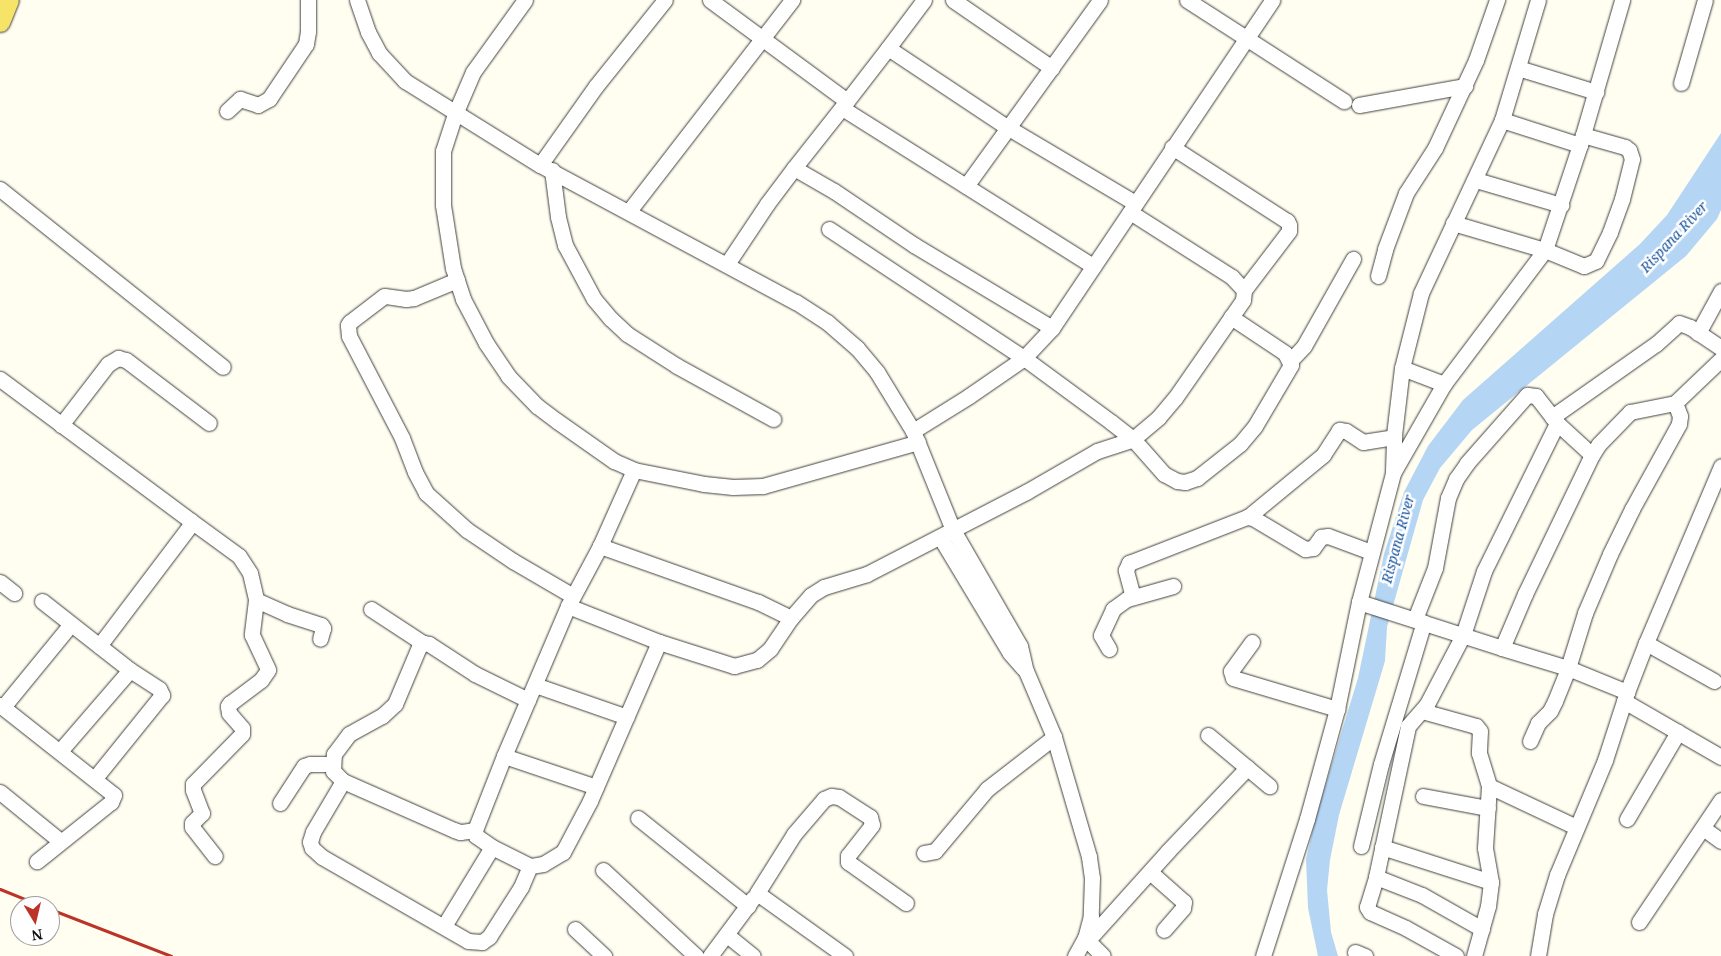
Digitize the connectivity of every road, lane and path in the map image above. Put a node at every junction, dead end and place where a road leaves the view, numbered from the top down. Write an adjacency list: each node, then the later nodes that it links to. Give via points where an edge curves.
1 (9, 0): 17 (main road)
2 (308, 0): 29 (street, via 306,44 269,99 258,104 240,99)
3 (357, 0): 30 (street, via 368,32 384,61 405,82)
4 (525, 0): 30 (street, via 473,72)
5 (664, 0): 35 (street, via 596,86)
6 (710, 0): 18 (street)
7 (792, 0): 18 (street)
8 (924, 0): 20 (street)
9 (953, 0): 21 (street)
10 (1100, 0): 21 (street)
11 (1187, 0): 19 (street)
12 (1272, 0): 19 (street)
13 (1497, 0): 24 (street)
14 (1538, 0): 22 (street)
15 (1622, 0): 25 (street)
16 (1704, 0): 23 (street)
17 (0, 22)
18 (764, 38): 27 (street); 42 (street)
19 (1248, 38): 26 (street); 34 (street)
20 (888, 48): 27 (street); 32 (street)
21 (1052, 68): 32 (street)
22 (1518, 68): 25 (street); 31 (street)
23 (1681, 83)
24 (1465, 86): 28 (street); 49 (street, via 1436,148 1406,193)
25 (1596, 92): 33 (street)
26 (1344, 101)
27 (844, 104): 36 (street); 38 (street)
28 (1359, 105)
29 (227, 111)
30 (455, 114): 35 (street); 50 (street, via 443,151 442,167 445,222)
31 (1502, 120): 33 (street); 37 (street)
32 (1007, 127): 38 (street); 41 (street)
33 (1582, 140): 40 (street); 45 (street, via 1629,150 1632,160 1630,175 1622,199 1596,262 1584,266)
34 (1172, 147): 41 (street); 51 (street, via 1287,221 1289,231)
35 (546, 168): 42 (street); 65 (street, via 565,245 594,299 611,319 627,334 677,366)
36 (794, 168): 47 (street); 54 (street)
37 (1476, 180): 40 (street); 43 (street)
38 (966, 186): 48 (street)
39 (0, 189): 60 (street)
40 (1561, 205): 45 (street)
41 (1132, 207): 48 (street); 51 (street, via 1232,277)
42 (629, 211): 47 (street)
43 (1453, 223): 45 (street); 61 (street, via 1421,293)
44 (829, 229): 57 (street)
45 (1545, 250): 63 (street)
46 (1353, 259): 59 (street, via 1304,346)
47 (728, 264): 69 (street, via 796,302 835,329 877,372)
48 (1094, 266): 54 (street)
49 (1378, 276)
50 (457, 280): 74 (street, via 486,343 508,376 557,421 614,461); 88 (street, via 414,298 384,296 350,322 349,336 402,438 426,493 467,530)
51 (1244, 290): 53 (street, via 1243,300)
52 (1721, 291): 55 (street)
53 (1231, 317): 59 (street, via 1276,346); 71 (street, via 1175,398)
54 (1052, 328): 57 (street)
55 (1698, 332): 56 (street); 66 (street, via 1683,323 1677,324 1656,344)
56 (1721, 348)
57 (1024, 358): 69 (street); 71 (street)
58 (1721, 359): 64 (street)
59 (1291, 360): 71 (street, via 1288,372 1247,437 1196,478 1185,482 1170,478)
60 (223, 367)
61 (1402, 368): 63 (street); 70 (street)
62 (0, 379): 68 (street)
63 (1444, 384): 75 (street)
64 (1675, 403): 72 (street, via 1627,414); 103 (street, via 1679,424 1610,554 1585,613)
65 (773, 419)
66 (1555, 420): 72 (street); 92 (street, via 1534,395 1528,395 1460,472 1448,498 1434,568); 94 (street, via 1484,571)
67 (209, 423): 68 (street, via 126,360 118,358 108,364)
68 (61, 425): 78 (street)
69 (916, 436): 74 (street, via 763,486 704,484); 79 (street)
70 (1394, 437): 75 (street); 77 (street, via 1363,442 1339,430 1322,455)
71 (1133, 439): 79 (street, via 1097,451)
72 (1592, 454): 101 (street)
73 (1721, 466): 76 (street)
74 (634, 470): 80 (street)
75 (1393, 473): 81 (street)
76 (1715, 498): 99 (street)
77 (1249, 516): 81 (street, via 1305,550 1328,536); 85 (street, via 1129,563 1126,570)
78 (190, 521): 86 (street, via 239,556 250,572); 100 (street, via 189,527)
79 (946, 533): 91 (street, via 867,574 824,587); 115 (street, via 1020,646 1026,671)
80 (600, 546): 88 (street); 91 (street, via 758,602)
81 (1371, 552): 89 (street)
82 (0, 582): 84 (street)
83 (1173, 586): 85 (street)
84 (14, 593)
85 (1133, 597): 102 (street, via 1113,609 1101,633)
86 (256, 600): 95 (street, via 322,626); 143 (street, via 252,635 267,664 267,674 230,703 229,713 242,728 242,734 193,784 202,813 192,827)
87 (42, 601): 93 (street)
88 (570, 601): 96 (street); 106 (street)
89 (1364, 603): 92 (street); 110 (street)
90 (371, 609): 98 (street)
91 (791, 618): 96 (street, via 770,649 757,660 742,666)
92 (1419, 620): 94 (street); 139 (street)
93 (70, 624): 100 (street); 109 (street)
94 (1463, 635): 101 (street); 111 (street)
95 (320, 639)
96 (659, 642): 112 (street)
97 (1252, 642): 110 (street, via 1231,671 1232,678)
98 (422, 643): 108 (street); 120 (street, via 395,704 382,716 349,734 337,748)
99 (1646, 644): 105 (street); 107 (street)
100 (99, 646): 104 (street)
101 (1502, 648): 103 (street)
102 (1109, 649)
103 (1568, 668): 107 (street); 116 (street, via 1552,707 1538,723)
104 (130, 670): 117 (street); 122 (street, via 159,689 162,695)
105 (1714, 681)
106 (535, 685): 108 (street); 112 (street)
107 (1626, 697): 113 (street); 134 (street, via 1605,760)
108 (528, 700): 118 (street)
109 (1, 706): 117 (street)
110 (1337, 709): 167 (street, via 1307,819)
111 (1422, 711): 125 (street, via 1478,728 1480,758); 140 (street, via 1411,721 1405,736)
112 (627, 717): 126 (street)
113 (1678, 732): 119 (street); 133 (street)
114 (1208, 735): 121 (street)
115 (1054, 737): 142 (street, via 987,789 935,851); 159 (street, via 1091,871 1093,898)
116 (1530, 741)
117 (60, 751): 122 (street)
118 (504, 756): 126 (street); 136 (street)
119 (1721, 756)
120 (332, 764): 123 (street, via 333,771); 130 (street, via 304,766)
121 (1247, 768): 124 (street); 147 (street)
122 (95, 778): 138 (street, via 112,792 114,798)
123 (343, 781): 136 (street, via 454,830); 154 (street, via 313,832 312,848 322,857)
124 (1269, 786)
125 (1489, 786): 131 (street); 134 (street)
126 (596, 788): 145 (street, via 563,852 544,864)
127 (0, 792): 138 (street)
128 (1423, 796): 131 (street)
129 (1721, 800): 135 (street)
130 (280, 803)
131 (1488, 808): 149 (street, via 1484,848)
132 (638, 818): 152 (street)
133 (1627, 819)
134 (1576, 827): 170 (street, via 1550,896)
135 (1703, 828): 137 (street); 153 (street)
136 (475, 830): 141 (street, via 476,836)
137 (1721, 841)
138 (60, 842): 144 (street)
139 (1361, 846)
140 (1382, 847): 148 (street); 149 (street)
141 (492, 848): 145 (street); 154 (street)
142 (924, 853)
143 (214, 856)
144 (37, 861)
145 (530, 866): 154 (street, via 508,909 485,941 468,942)
146 (603, 870): 161 (street)
147 (1150, 872): 157 (street, via 1184,902 1183,908); 159 (street)
148 (1376, 877): 156 (street, via 1422,895); 168 (street, via 1367,907 1369,911)
149 (1490, 882): 156 (street)
150 (757, 893): 151 (street, via 794,834 824,799 834,796 872,820 872,825 848,856 850,864); 152 (street); 164 (street)
151 (906, 903)
152 (748, 906): 158 (street)
153 (1639, 922)
154 (444, 926)
155 (575, 929): 160 (street)
156 (1482, 929): 169 (street)
157 (1164, 930)
158 (727, 935): 162 (street); 163 (street)
159 (1086, 939): 165 (street); 166 (street)
160 (604, 956)
161 (696, 956)
162 (710, 956)
163 (753, 956)
164 (845, 956)
165 (1075, 956)
166 (1103, 956)
167 (1263, 956)
168 (1456, 956)
169 (1474, 956)
170 (1538, 956)

